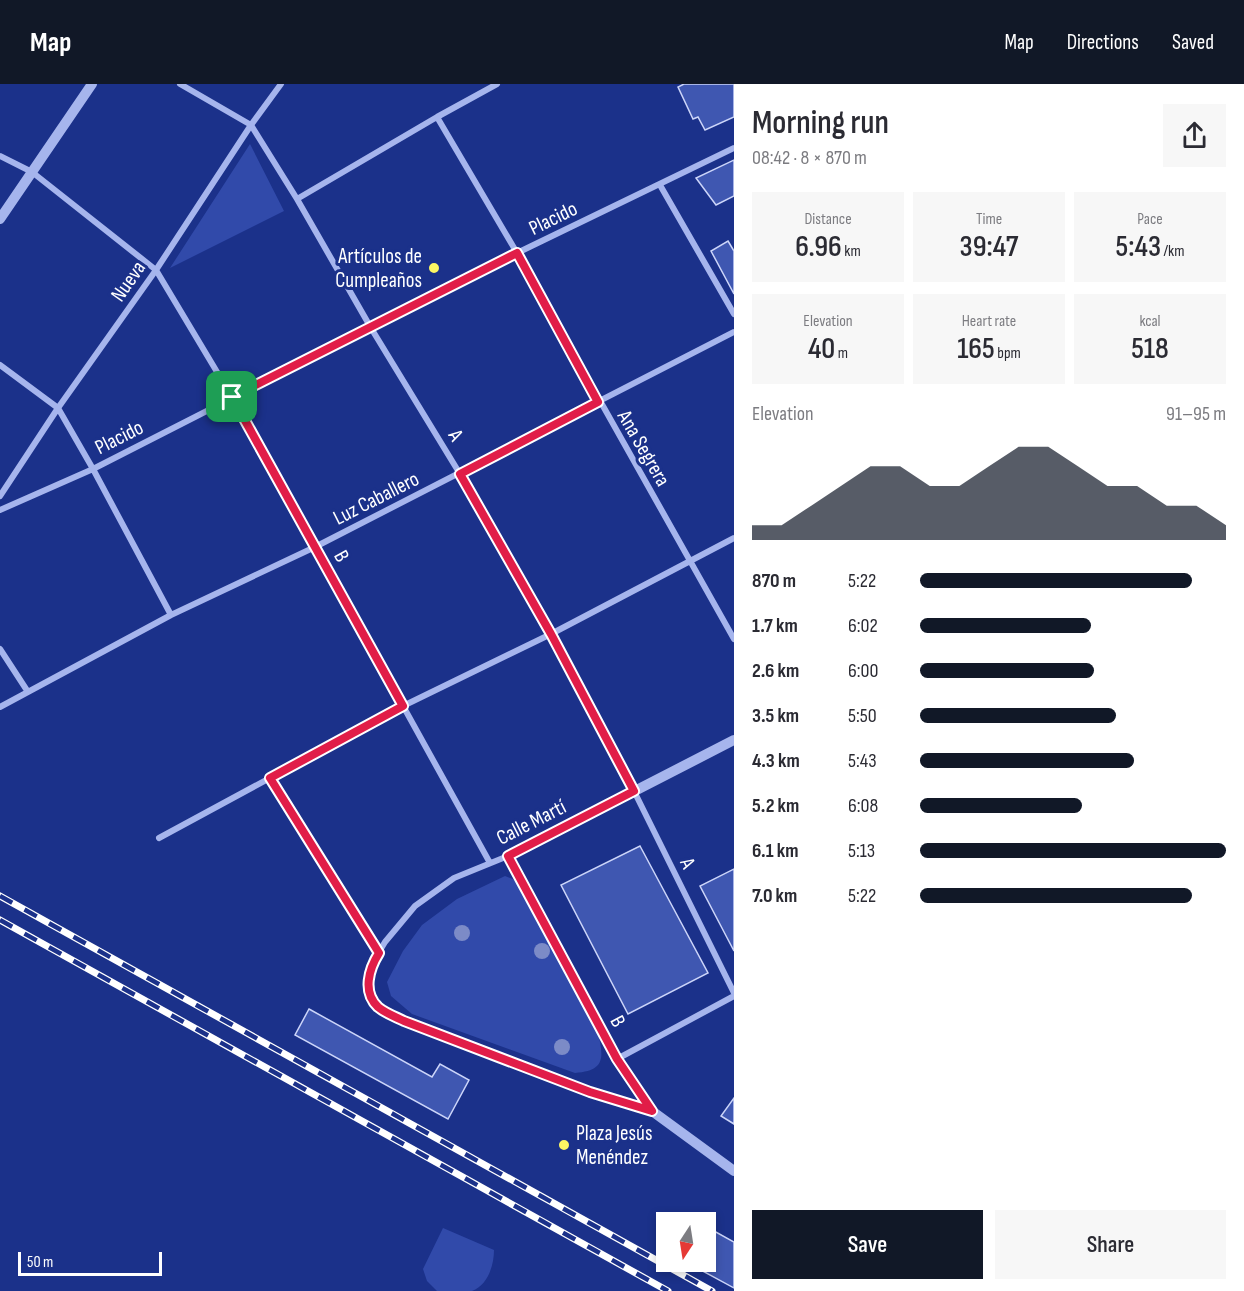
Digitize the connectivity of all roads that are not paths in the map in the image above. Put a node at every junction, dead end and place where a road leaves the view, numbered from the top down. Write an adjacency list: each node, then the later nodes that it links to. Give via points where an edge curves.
1 (92, 84): 9 (street)
2 (180, 84): 6 (street)
3 (281, 84): 6 (street, Nueva)
4 (497, 84): 5 (street)
5 (437, 117): 11 (street); 13 (street, Ana Segrera)
6 (251, 125): 11 (street, A); 14 (street, Nueva)
7 (734, 148): 10 (street, Placido)
8 (0, 156): 9 (street)
9 (32, 172): 12 (street); 14 (street)
10 (660, 185): 13 (street, Placido); 15 (street)
11 (297, 199): 16 (street, A)
12 (0, 219)
13 (517, 253): 16 (street, Placido); 20 (street, Ana Segrera)
14 (156, 270): 19 (street, B); 21 (street, Nueva)
15 (734, 314)
16 (371, 328): 19 (street, Placido); 23 (street, A)
17 (734, 332): 20 (street, Luz Caballero)
18 (0, 365): 21 (street)
19 (232, 397): 22 (street, Placido); 27 (street, B)
20 (598, 402): 23 (street, Luz Caballero); 28 (street, Ana Segrera)
21 (58, 408): 22 (street); 24 (street, Nueva)
22 (93, 469): 25 (street, Placido); 29 (street)
23 (460, 474): 27 (street, Luz Caballero); 30 (street, A)
24 (0, 496)
25 (0, 510)
26 (734, 538): 28 (street)
27 (315, 547): 29 (street, Luz Caballero); 34 (street, B)
28 (690, 561): 30 (street); 31 (street, Ana Segrera)
29 (171, 615): 33 (street, Luz Caballero)
30 (551, 634): 34 (street); 38 (street, A)
31 (734, 639)
32 (0, 649): 33 (street)
33 (28, 692): 35 (street, Luz Caballero)
34 (403, 706): 37 (street); 41 (street, B)
35 (0, 707)
36 (734, 740): 38 (street, Calle Martí)
37 (270, 778): 39 (street); 42 (street)
38 (634, 791): 40 (street, Calle Martí); 43 (street, A)
39 (159, 838)
40 (508, 856): 41 (street, Calle Martí); 44 (street, B)
41 (490, 863): 42 (street, Calle Martí, via 454,878 415,906)
42 (379, 953): 45 (street, Calle Martí, via 370,967 369,989 378,1007 404,1021 590,1092)
43 (734, 994): 44 (street)
44 (617, 1059): 45 (street, B)
45 (652, 1111): 46 (street, B)
46 (734, 1171)

